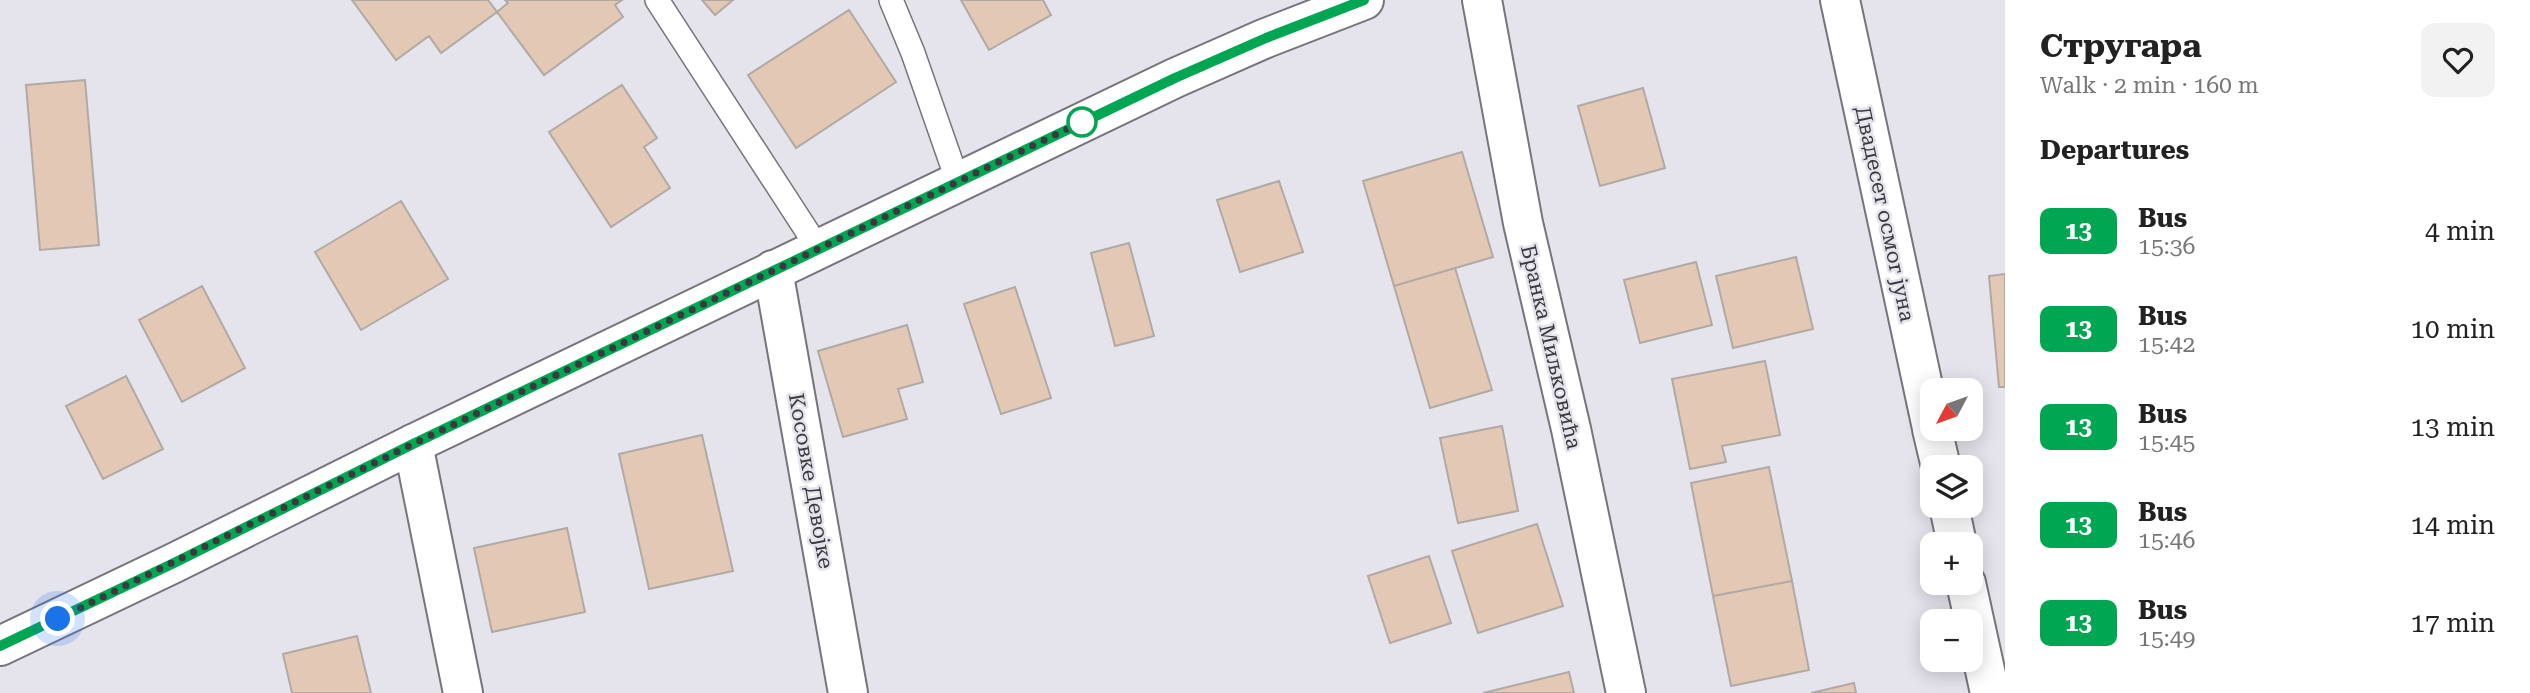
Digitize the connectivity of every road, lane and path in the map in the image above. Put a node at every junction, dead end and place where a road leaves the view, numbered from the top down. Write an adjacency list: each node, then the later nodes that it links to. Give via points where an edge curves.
1 (657, 0): 7 (lane)
2 (891, 0): 6 (lane)
3 (1364, 0): 6 (street, via 1175,78)
4 (1482, 0): 15 (street, Бранка Миљковића, via 1523,223)
5 (1840, 0): 9 (street, Двадесет осмог јуна)
6 (958, 182): 7 (street)
7 (818, 248): 8 (street)
8 (773, 270): 10 (street); 14 (street, Косовке Девојке)
9 (1921, 378)
10 (413, 444): 12 (street); 13 (street)
11 (1969, 595): 16 (street)
12 (0, 646)
13 (463, 693)
14 (848, 693)
15 (1626, 693)
16 (1990, 693)

